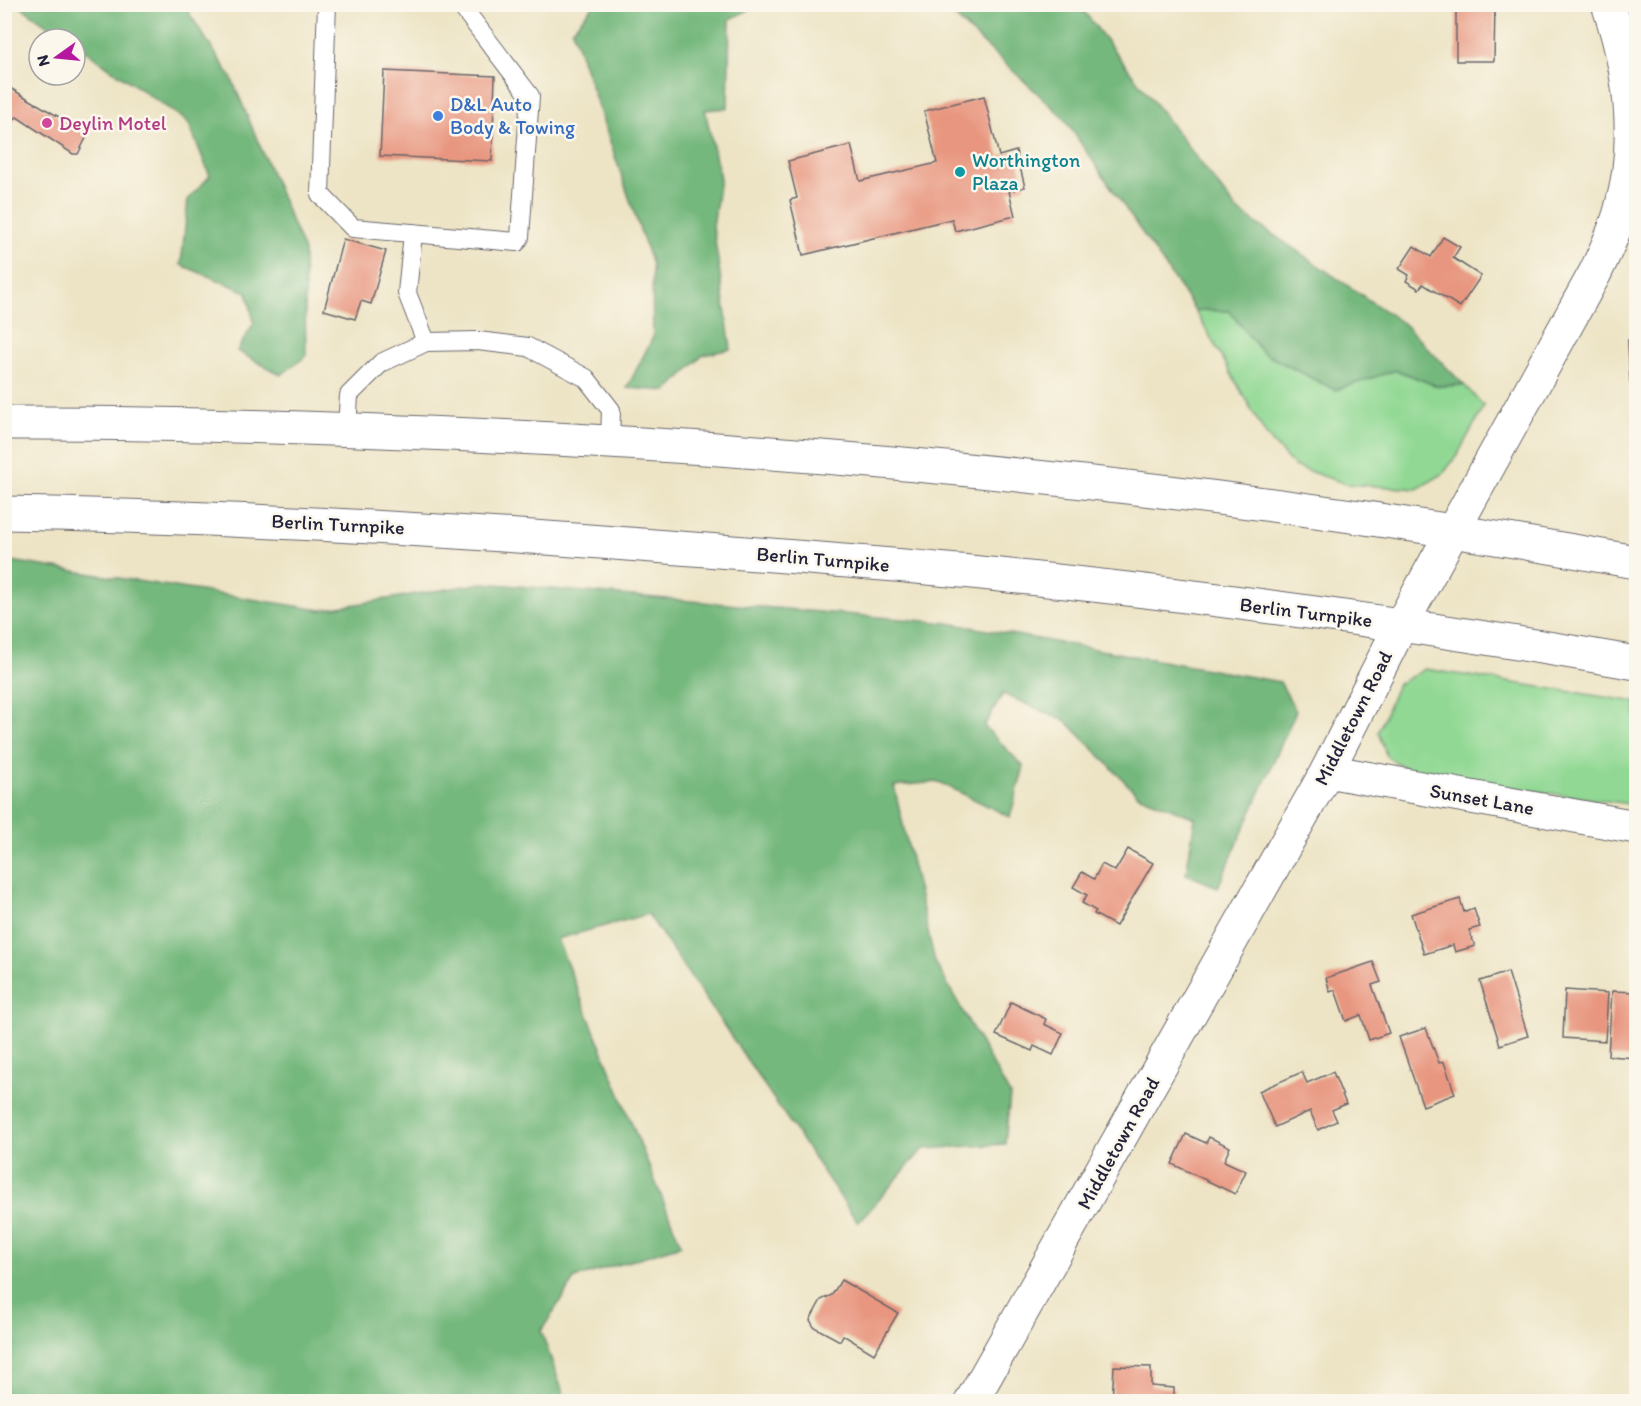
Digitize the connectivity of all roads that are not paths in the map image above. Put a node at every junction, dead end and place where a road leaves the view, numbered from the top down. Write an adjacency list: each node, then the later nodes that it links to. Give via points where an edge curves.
1 (327, 4): 5 (lane, via 320,194 353,228)
2 (460, 4): 5 (lane, via 530,96 520,237 517,242)
3 (1608, 4): 4 (main road, Middletown Road, via 1628,84)
4 (1633, 173): 11 (main road, Middletown Road, via 1610,242 1595,273)
5 (413, 233): 6 (lane, via 407,293)
6 (426, 342): 8 (lane, via 381,363 349,396); 9 (lane, via 478,340 528,347 586,378 611,411)
7 (4, 423): 8 (main road)
8 (347, 430): 9 (main road)
9 (610, 441): 11 (main road, via 853,458 998,473 1310,509)
10 (4, 513): 13 (main road, Berlin Turnpike, via 368,525 832,559 1000,575)
11 (1453, 530): 12 (main road); 13 (main road, Middletown Road)
12 (1636, 562)
13 (1401, 625): 14 (main road, Berlin Turnpike); 15 (main road, Middletown Road)
14 (1636, 663)
15 (1327, 771): 16 (main road, Sunset Lane); 17 (main road, Middletown Road)
16 (1636, 827)
17 (971, 1401)

